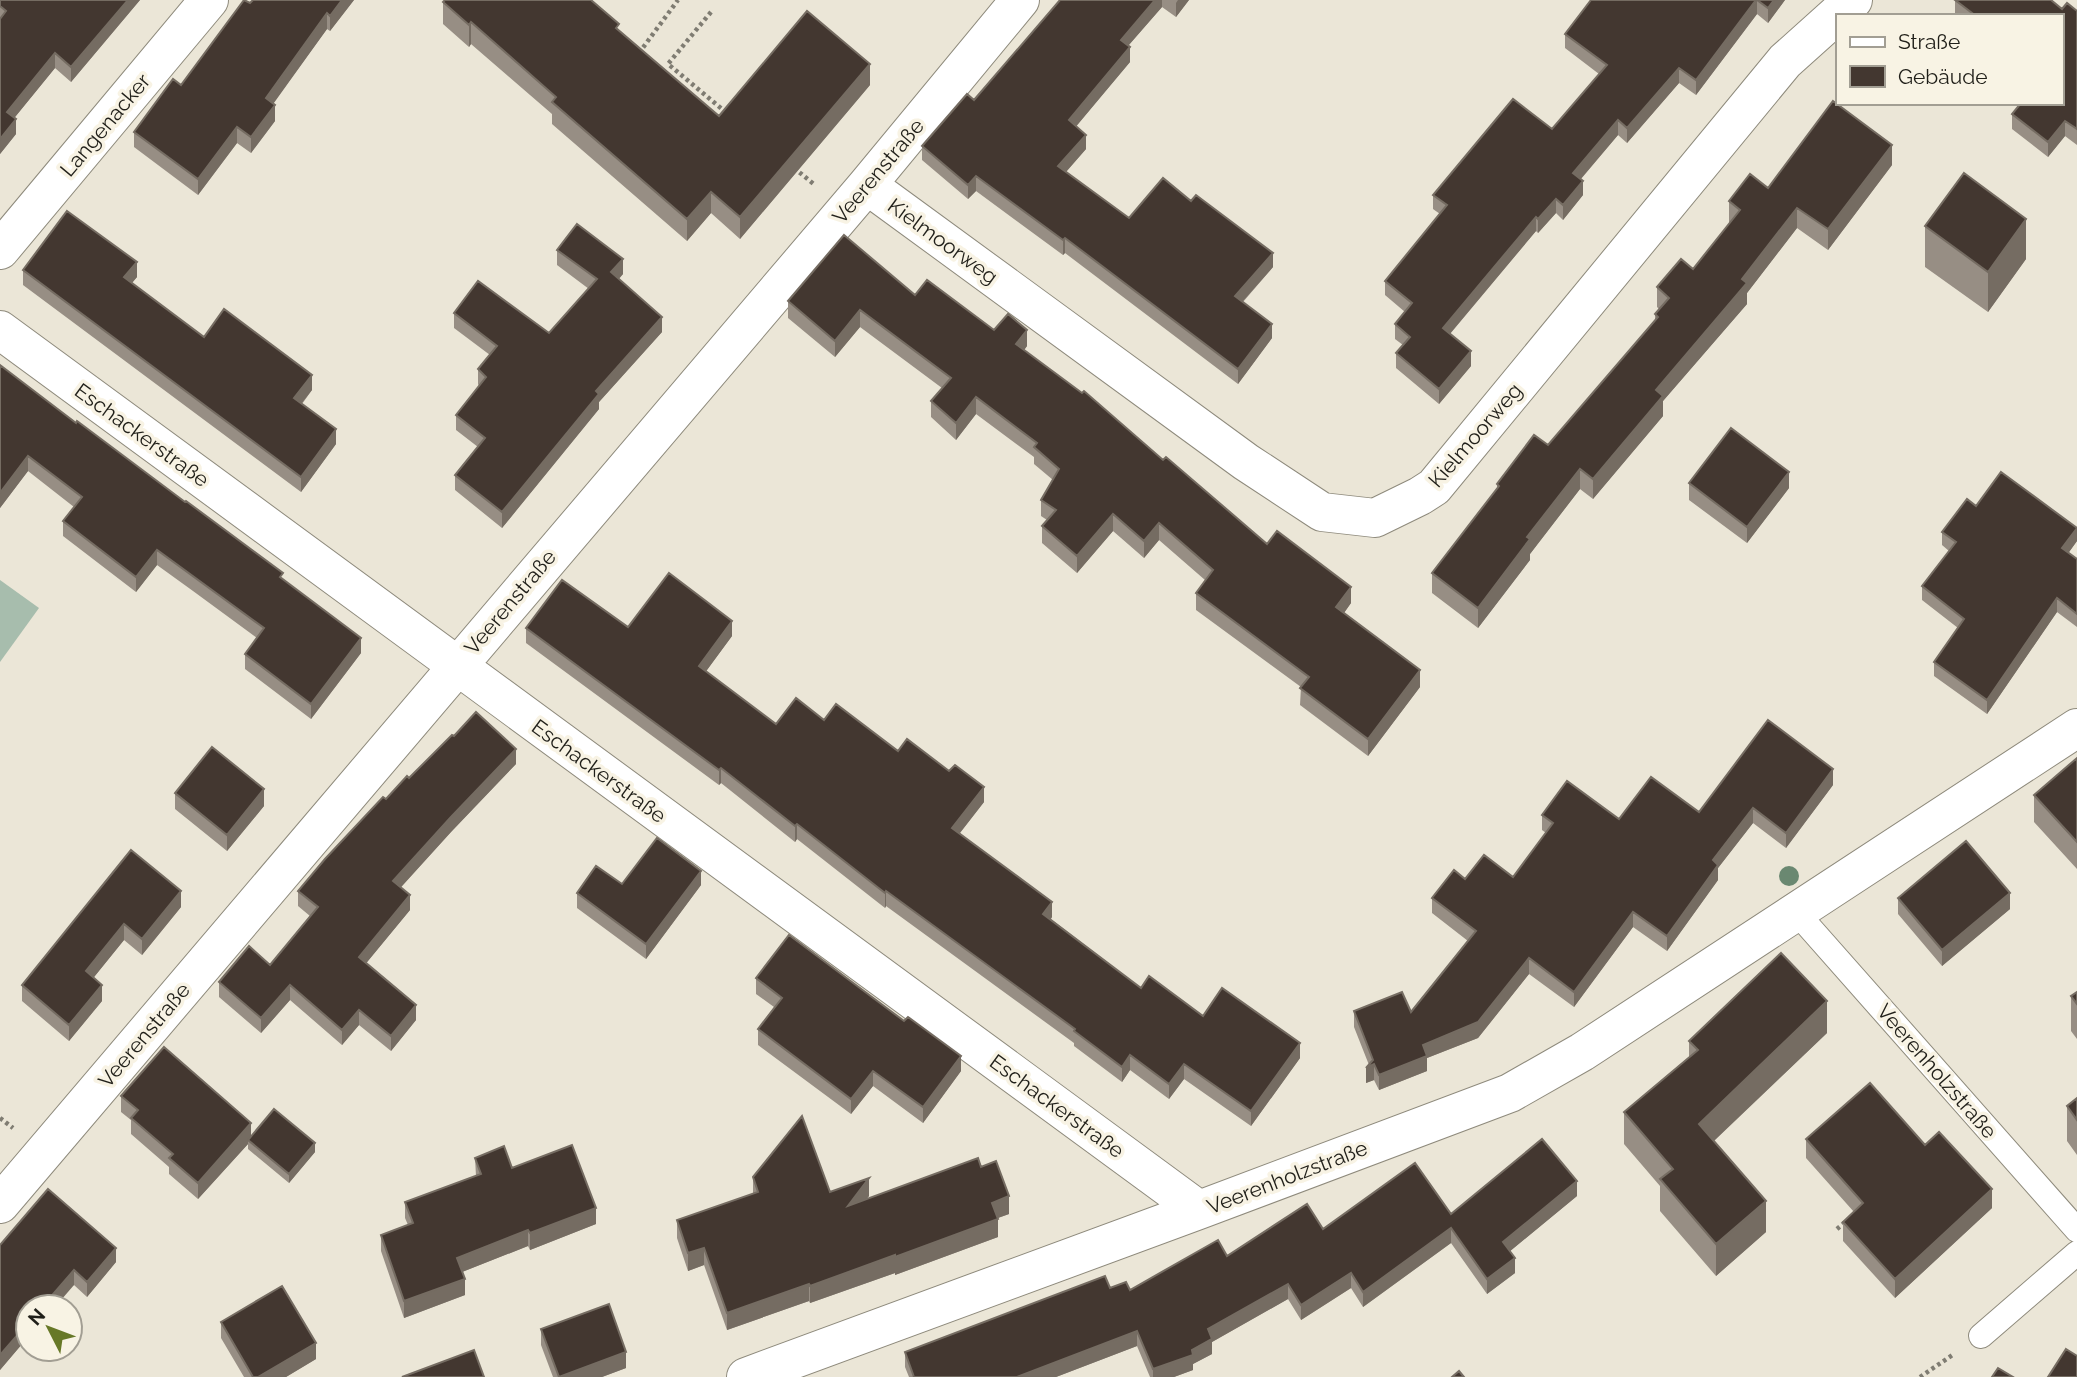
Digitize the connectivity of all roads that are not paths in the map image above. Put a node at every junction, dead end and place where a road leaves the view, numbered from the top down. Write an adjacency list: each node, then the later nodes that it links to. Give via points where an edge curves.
1 (209, 0): 7 (street, Langenacker)
2 (1020, 0): 6 (street, Veerenstraße)
3 (1853, 0): 4 (street, Kielmoorweg)
4 (1837, 14)
5 (1836, 15): 6 (street, Kielmoorweg, via 1785,61 1434,487 1375,517 1322,512)
6 (856, 197): 9 (street, Veerenstraße)
7 (0, 250)
8 (0, 330): 9 (street, Eschackerstraße)
9 (456, 666): 12 (street, Veerenstraße); 13 (street, Eschackerstraße)
10 (2077, 728): 11 (street, Veerenholzstraße)
11 (1796, 912): 13 (street, Veerenholzstraße, via 1582,1052 1510,1093); 14 (lane, Veerenholzstraße)
12 (0, 1204)
13 (1199, 1210): 17 (street, Veerenholzstraße)
14 (2077, 1230)
15 (2077, 1253): 16 (lane)
16 (1980, 1336)
17 (824, 1364): 18 (street, Veerenholzstraße)
18 (746, 1377)

